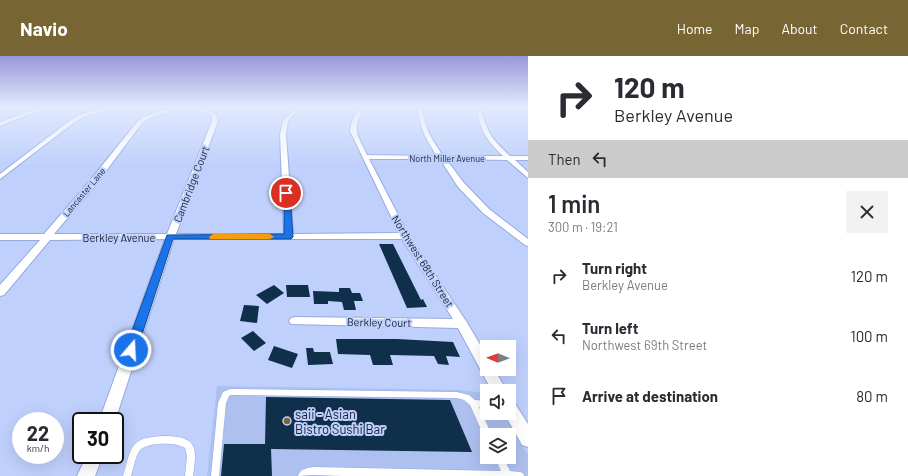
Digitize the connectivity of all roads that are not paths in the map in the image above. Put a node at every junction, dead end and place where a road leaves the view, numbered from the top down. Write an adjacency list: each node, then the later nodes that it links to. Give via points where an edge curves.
1 (65, 127): 13 (street)
2 (136, 127): 18 (street, Lancaster Lane)
3 (213, 127): 15 (street, Cambridge Court)
4 (285, 127): 16 (street)
5 (354, 127): 8 (street, Northwest 68th Street, via 353,131)
6 (423, 127): 9 (street)
7 (483, 127): 10 (street, via 491,141)
8 (365, 157): 9 (street, North Miller Avenue); 14 (street, Northwest 68th Street)
9 (442, 158): 10 (street, North Miller Avenue); 19 (street, via 461,185 486,211)
10 (508, 158): 11 (street, North Miller Avenue); 12 (street)
11 (528, 158)
12 (528, 176)
13 (0, 177)
14 (405, 236): 16 (street, Berkley Avenue); 22 (street, Northwest 68th Street)
15 (170, 237): 16 (street, Berkley Avenue); 18 (street, Berkley Avenue); 26 (street, Cambridge Court)
16 (289, 237)
17 (0, 238): 18 (street, Berkley Avenue)
18 (45, 238): 20 (street, Lancaster Lane)
19 (528, 243)
20 (0, 292)
21 (295, 321): 22 (street, Berkley Court)
22 (462, 324): 23 (street, Northwest 68th Street)
23 (480, 356)
24 (473, 403): 25 (lane); 28 (lane); 36 (lane, via 466,397 457,395 230,392 226,394 222,403)
25 (480, 404)
26 (109, 412)
27 (516, 419): 29 (street)
28 (485, 428)
29 (528, 439)
30 (91, 464): 33 (street)
31 (502, 464): 38 (lane)
32 (381, 474): 37 (lane, via 307,472); 38 (lane)
33 (86, 476)
34 (127, 476): 35 (lane, via 136,448 142,443 175,440 188,445 192,454)
35 (189, 476)
36 (214, 476)
37 (302, 476)
38 (508, 476): 39 (lane)
39 (520, 476)

